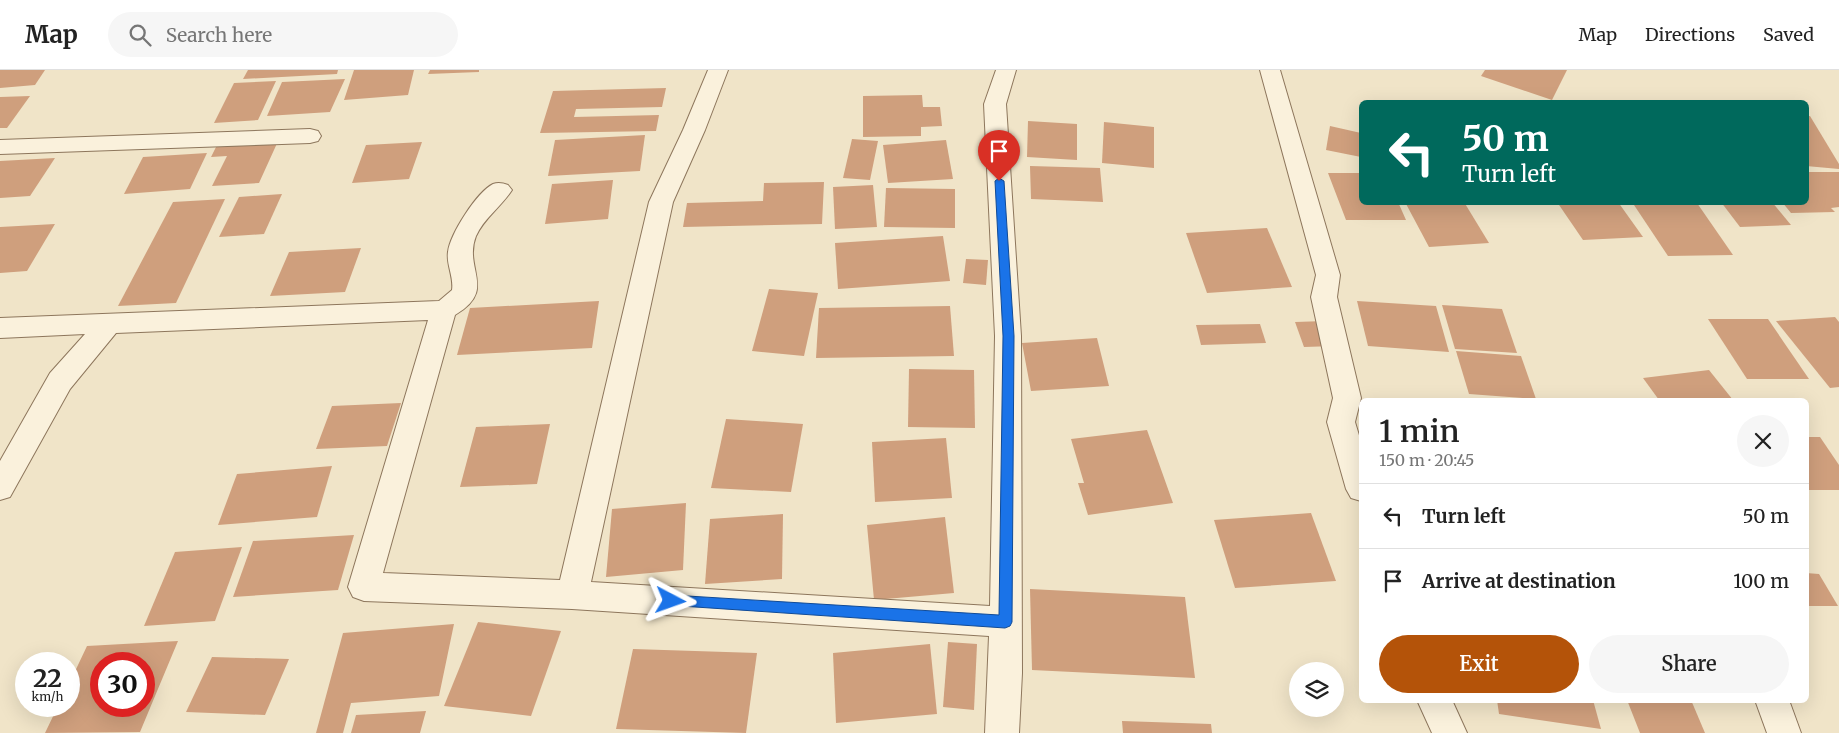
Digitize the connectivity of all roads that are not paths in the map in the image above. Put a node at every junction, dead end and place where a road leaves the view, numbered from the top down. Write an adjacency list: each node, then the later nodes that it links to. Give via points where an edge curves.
1 (718, 70): 12 (street, via 661,202)
2 (1006, 70): 13 (street, via 995,104 1008,336)
3 (1270, 70): 10 (street, via 1328,275 1324,296 1347,398 1341,422)
4 (310, 136): 5 (street)
5 (0, 147)
6 (500, 190): 7 (street, via 479,210 466,234 459,252 467,279 466,290 458,302)
7 (444, 310): 8 (street); 12 (street, via 364,587)
8 (108, 324): 9 (street); 11 (street, via 60,381)
9 (0, 328)
10 (1359, 482)
11 (0, 488)
12 (572, 595): 13 (street)
13 (1005, 622): 16 (street)
14 (1435, 703): 17 (street)
15 (1773, 703): 18 (street)
16 (1002, 733)
17 (1450, 733)
18 (1784, 733)

